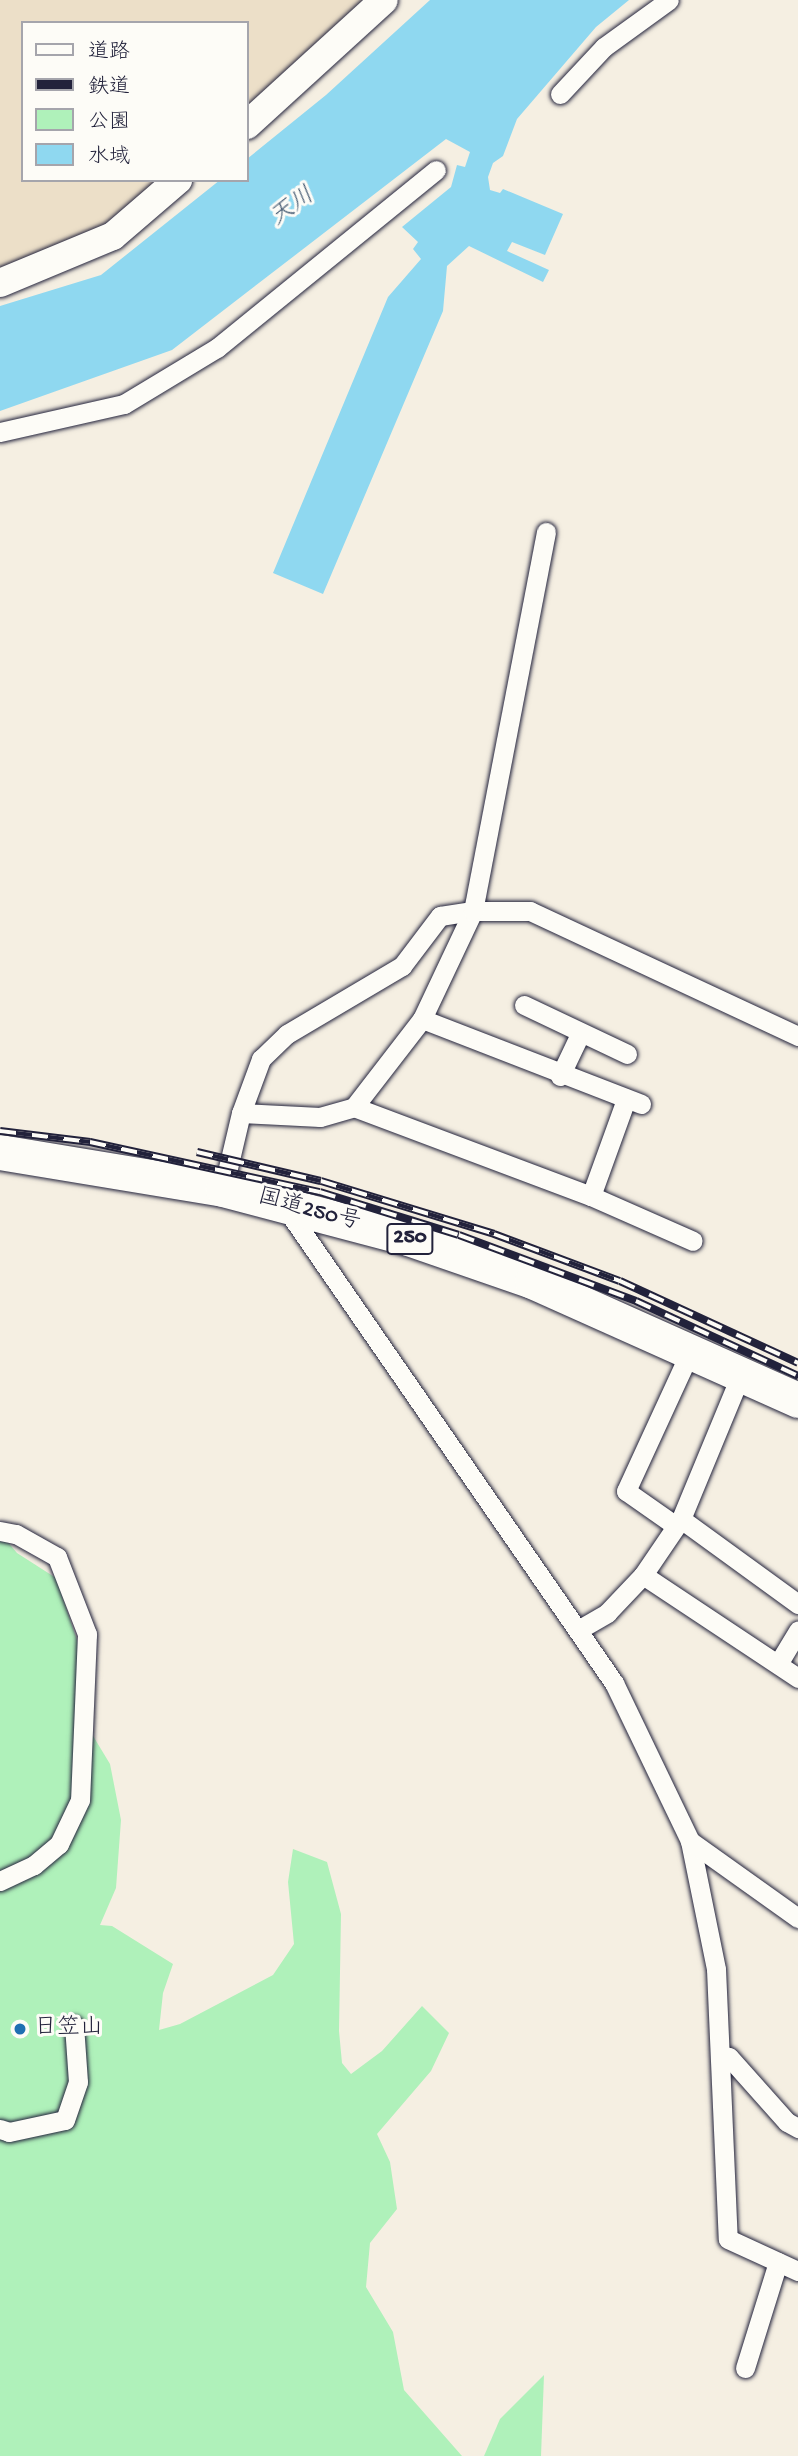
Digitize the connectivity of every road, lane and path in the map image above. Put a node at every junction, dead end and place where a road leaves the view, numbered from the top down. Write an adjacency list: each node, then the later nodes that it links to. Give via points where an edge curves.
1 (384, 0): 4 (main road)
2 (669, 0): 3 (street, via 604,47)
3 (560, 94)
4 (248, 124)
5 (436, 170): 8 (street, via 194,362 124,404)
6 (176, 182): 7 (main road, via 113,236)
7 (0, 283)
8 (0, 432)
9 (546, 532): 10 (street)
10 (473, 911): 12 (street); 14 (street, via 530,911); 18 (street, via 440,916 402,966 287,1034 261,1059)
11 (524, 1005): 13 (street)
12 (422, 1019): 16 (street); 17 (street)
13 (580, 1034): 15 (street); 16 (street)
14 (798, 1036)
15 (627, 1054)
16 (560, 1076): 21 (street, via 633,1103)
17 (354, 1107): 18 (street, via 320,1117); 21 (street)
18 (241, 1113): 20 (street)
19 (0, 1152): 20 (highway, 国道250号 / 250)
20 (223, 1189): 22 (highway, 国道250号 / 250)
21 (591, 1196): 23 (street)
22 (282, 1203): 24 (highway, 国道250号 / 250, via 405,1237 532,1282); 31 (street)
23 (693, 1241)
24 (691, 1350): 25 (highway, 国道250号 / 250); 27 (street, via 626,1491)
25 (742, 1372): 26 (highway, 国道250号 / 250); 27 (street)
26 (798, 1400)
27 (678, 1522): 29 (street); 30 (street)
28 (0, 1531): 36 (street, via 16,1534 57,1557 87,1634 80,1800 59,1844 34,1865)
29 (643, 1574): 31 (street, via 607,1613); 33 (street)
30 (798, 1604)
31 (578, 1630): 35 (street, via 614,1683)
32 (798, 1631): 33 (street)
33 (778, 1664): 34 (street)
34 (798, 1678)
35 (690, 1841): 37 (street); 39 (street, via 716,1969)
36 (0, 1881)
37 (793, 1914)
38 (74, 2025): 41 (street, via 78,2082 65,2120 9,2132)
39 (720, 2055): 40 (street, via 729,2056 787,2122); 42 (street, via 729,2239)
40 (798, 2128)
41 (0, 2129)
42 (778, 2262): 43 (street); 44 (street)
43 (798, 2271)
44 (745, 2368)

